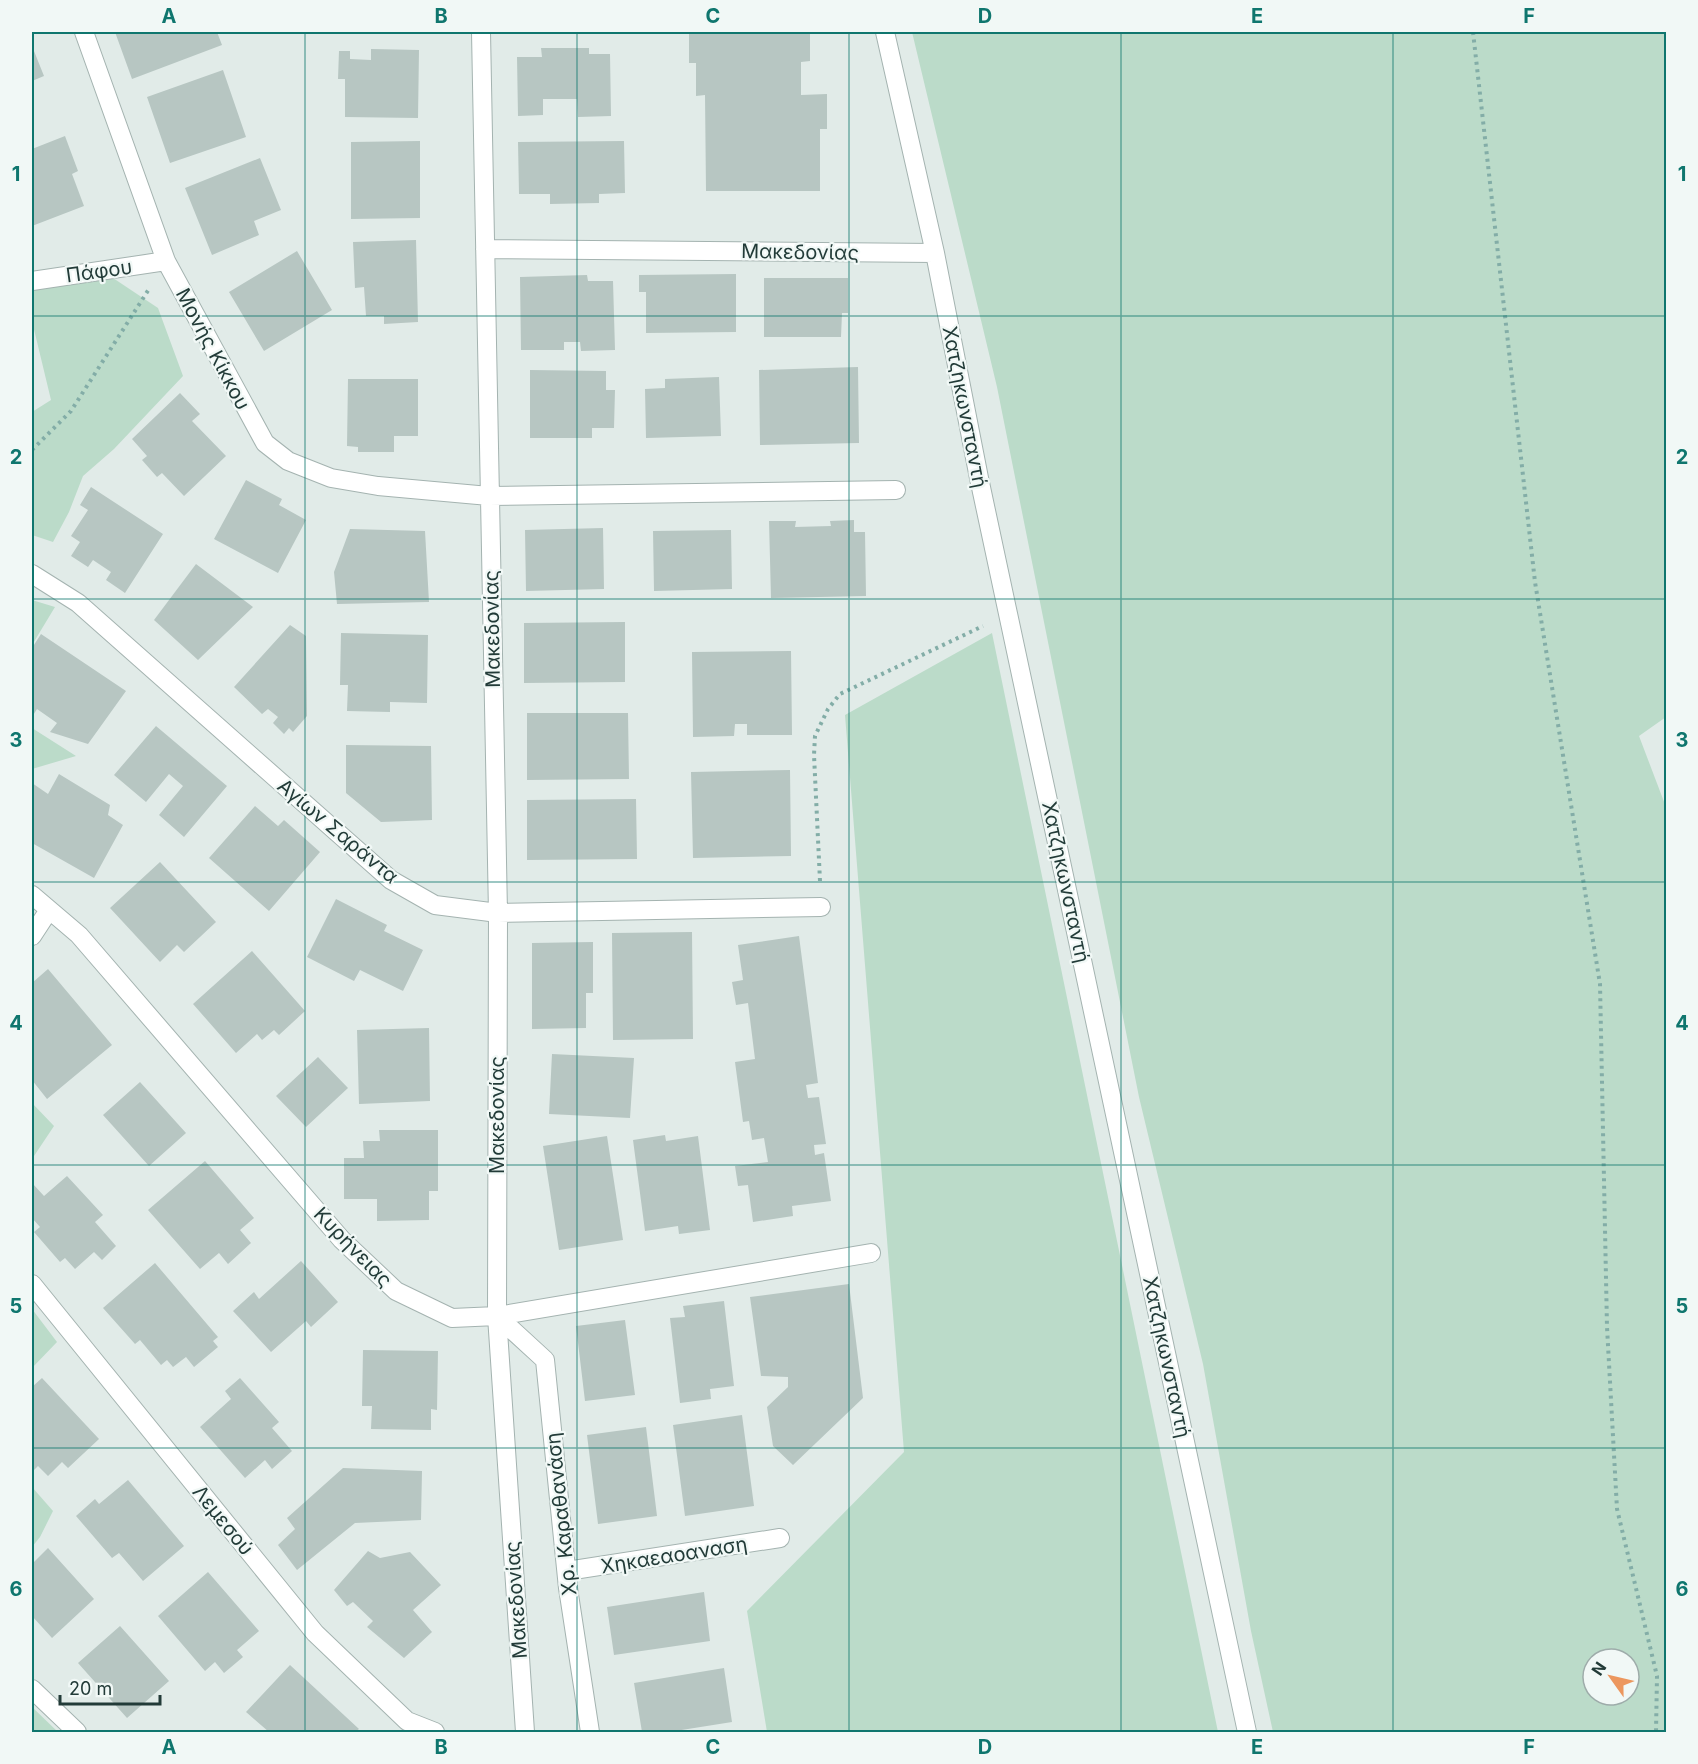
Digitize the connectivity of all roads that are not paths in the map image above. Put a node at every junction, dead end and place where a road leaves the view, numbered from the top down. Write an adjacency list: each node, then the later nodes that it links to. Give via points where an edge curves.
1 (84, 32): 6 (street, Μονής Κίκκου)
2 (481, 32): 4 (street, Μακεδονίας)
3 (885, 32): 5 (street, Χατζηκωνσταντή)
4 (485, 249): 5 (street, Μακεδονίας); 9 (street, Μακεδονίας)
5 (935, 253): 26 (street, Χατζηκωνσταντή, via 979,478)
6 (166, 261): 7 (street, Πάφου); 9 (street, Μονής Κίκκου, via 264,443 288,461 331,478)
7 (32, 281)
8 (896, 490): 9 (street)
9 (489, 496): 14 (street, Μακεδονίας)
10 (32, 574): 14 (street, Αγίων Σαράντα, via 78,603 391,880 435,905)
11 (32, 895): 13 (street, Κυρήνειας)
12 (821, 907): 14 (street, Αγίων Σαράντα)
13 (49, 910): 15 (street); 18 (street, Κυρήνειας, via 79,935 342,1240 396,1291 452,1318)
14 (498, 913): 18 (street, Μακεδονίας)
15 (32, 936)
16 (871, 1253): 18 (street, Κυρήνειας)
17 (32, 1284): 23 (street, Λεμεσού, via 315,1633 407,1721)
18 (497, 1316): 20 (street, Χρ. Καραθανάση, via 545,1360); 24 (street, Μακεδονίας)
19 (780, 1538): 20 (street, Χηκαεαοαναση)
20 (567, 1571): 25 (street, Χρ. Καραθανάση)
21 (32, 1689): 22 (street)
22 (77, 1732)
23 (435, 1732)
24 (525, 1732)
25 (590, 1732)
26 (1247, 1732)

